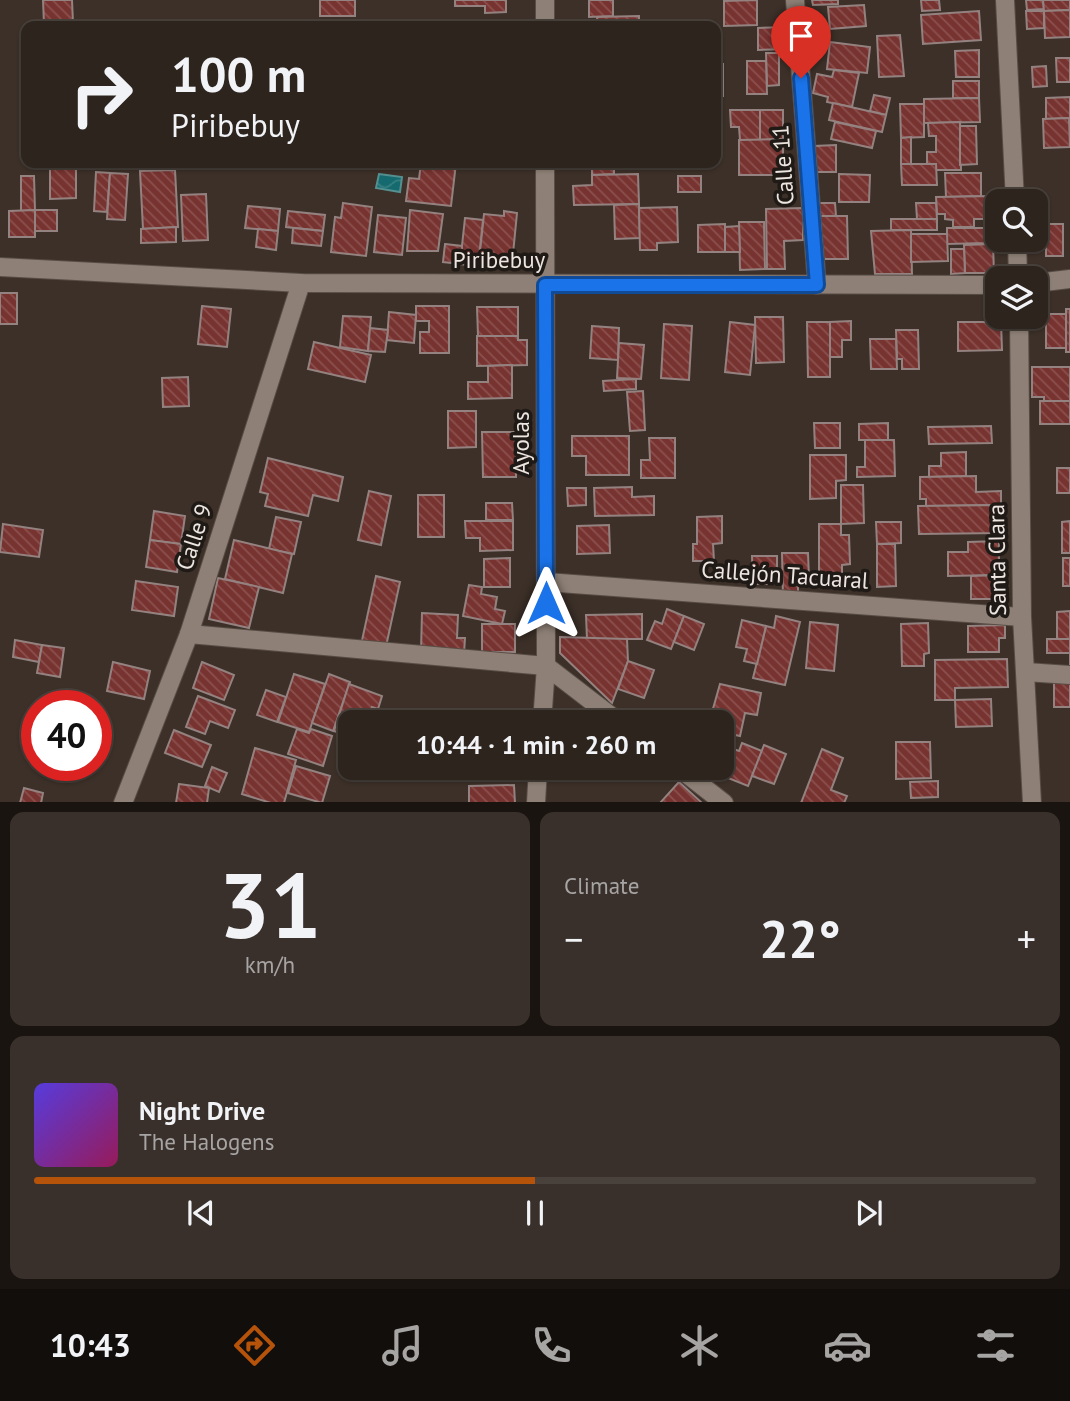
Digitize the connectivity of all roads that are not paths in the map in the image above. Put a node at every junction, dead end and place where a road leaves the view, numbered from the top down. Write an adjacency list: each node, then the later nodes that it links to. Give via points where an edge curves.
1 (545, 0): 4 (street)
2 (795, 0): 12 (street, Calle 11)
3 (1005, 0): 6 (street)
4 (545, 21)
5 (545, 168): 11 (street, Ayolas)
6 (1014, 189)
7 (0, 267): 10 (street, Piribebuy)
8 (1070, 279): 9 (street)
9 (1048, 282)
10 (301, 283): 11 (street, Piribebuy); 17 (street, Calle 9)
11 (545, 285): 12 (street, Piribebuy); 15 (street, Ayolas)
12 (817, 285): 13 (street, Piribebuy)
13 (985, 285)
14 (1019, 329): 16 (street, Santa Clara)
15 (546, 582): 16 (street, Callejón Tacuaral); 18 (street, Ayolas)
16 (1022, 617): 19 (street, Santa Clara)
17 (189, 634): 18 (street); 25 (street, Calle 9)
18 (546, 666): 21 (street, Ayolas); 22 (street)
19 (1026, 672): 20 (street); 28 (street, Santa Clara)
20 (1070, 676)
21 (543, 710)
22 (603, 710)
23 (537, 780): 26 (street)
24 (694, 780): 27 (street)
25 (123, 802)
26 (536, 802)
27 (723, 802)
28 (1032, 802)

